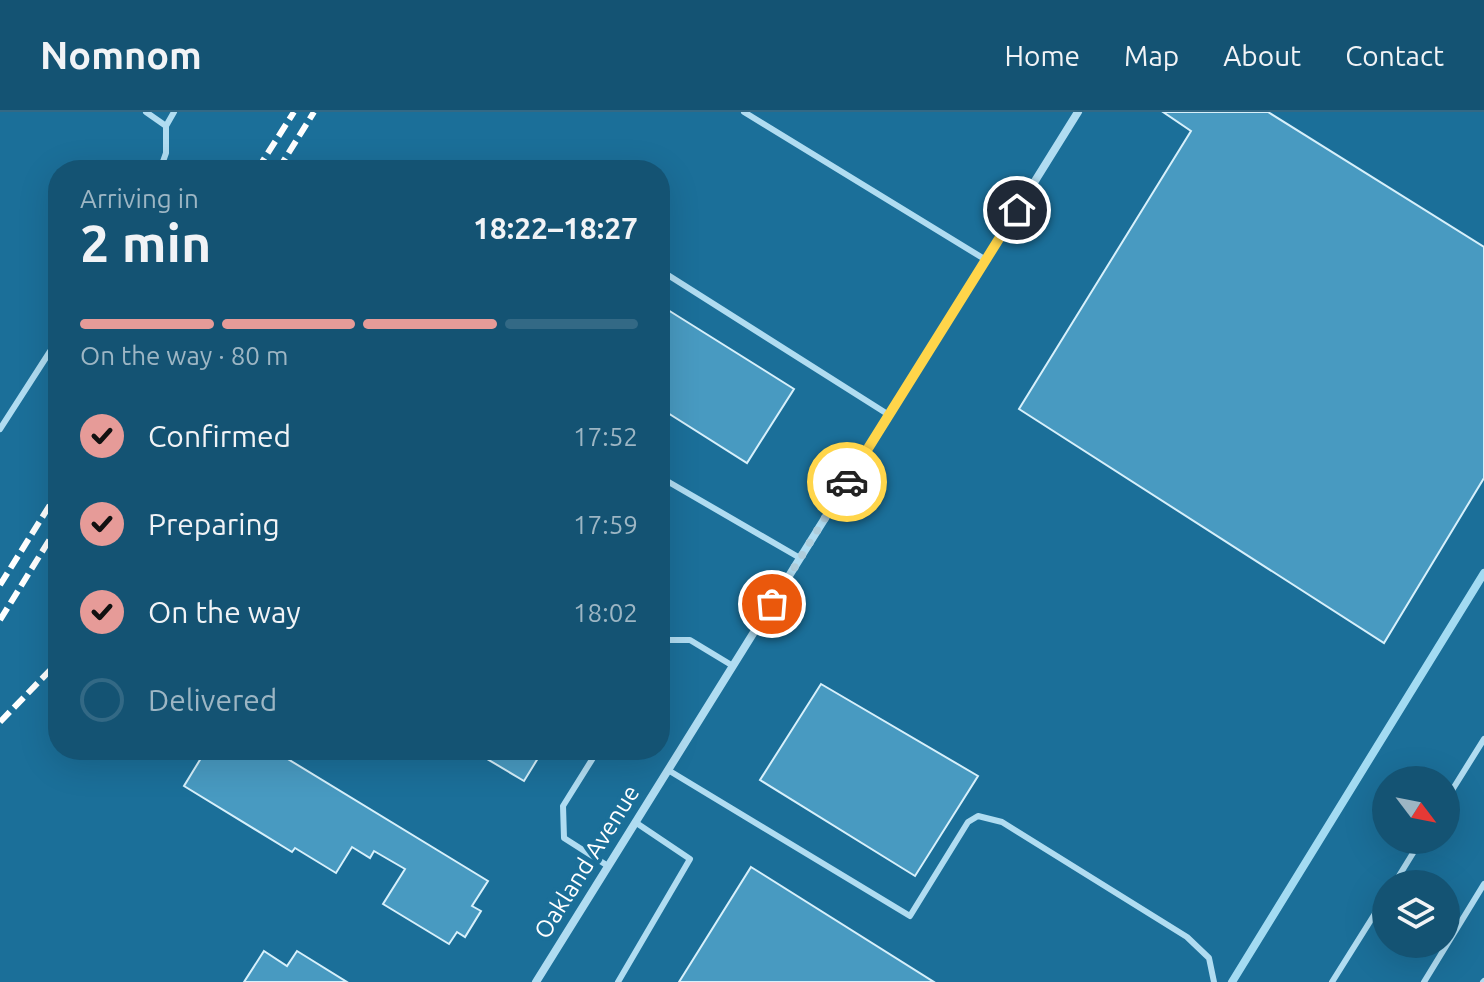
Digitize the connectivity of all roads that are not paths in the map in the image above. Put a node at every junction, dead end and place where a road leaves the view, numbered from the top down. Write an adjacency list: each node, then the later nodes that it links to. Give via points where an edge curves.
1 (146, 112): 5 (lane)
2 (174, 112): 5 (lane)
3 (744, 112): 7 (lane)
4 (1078, 112): 7 (street, Oakland Avenue)
5 (166, 126): 6 (lane)
6 (164, 160)
7 (986, 260): 10 (street, Oakland Avenue)
8 (670, 276): 10 (lane)
9 (48, 355): 11 (lane)
10 (889, 415): 13 (street, Oakland Avenue)
11 (0, 429)
12 (670, 483): 13 (lane)
13 (800, 558): 15 (street, Oakland Avenue)
14 (670, 640): 15 (lane, via 690,640)
15 (733, 666): 18 (street, Oakland Avenue)
16 (1484, 739): 19 (lane)
17 (592, 760): 21 (lane, via 563,806 564,838)
18 (668, 770): 20 (street, Oakland Avenue); 26 (lane, via 910,916 968,822 978,816 1002,822 1187,937 1209,958)
19 (1460, 778)
20 (635, 822): 21 (street, Oakland Avenue); 25 (lane, via 690,859)
21 (608, 866): 24 (street, Oakland Avenue)
22 (1484, 884): 28 (lane)
23 (1372, 918): 27 (lane)
24 (536, 982)
25 (618, 982)
26 (1214, 982)
27 (1332, 982)
28 (1424, 982)

